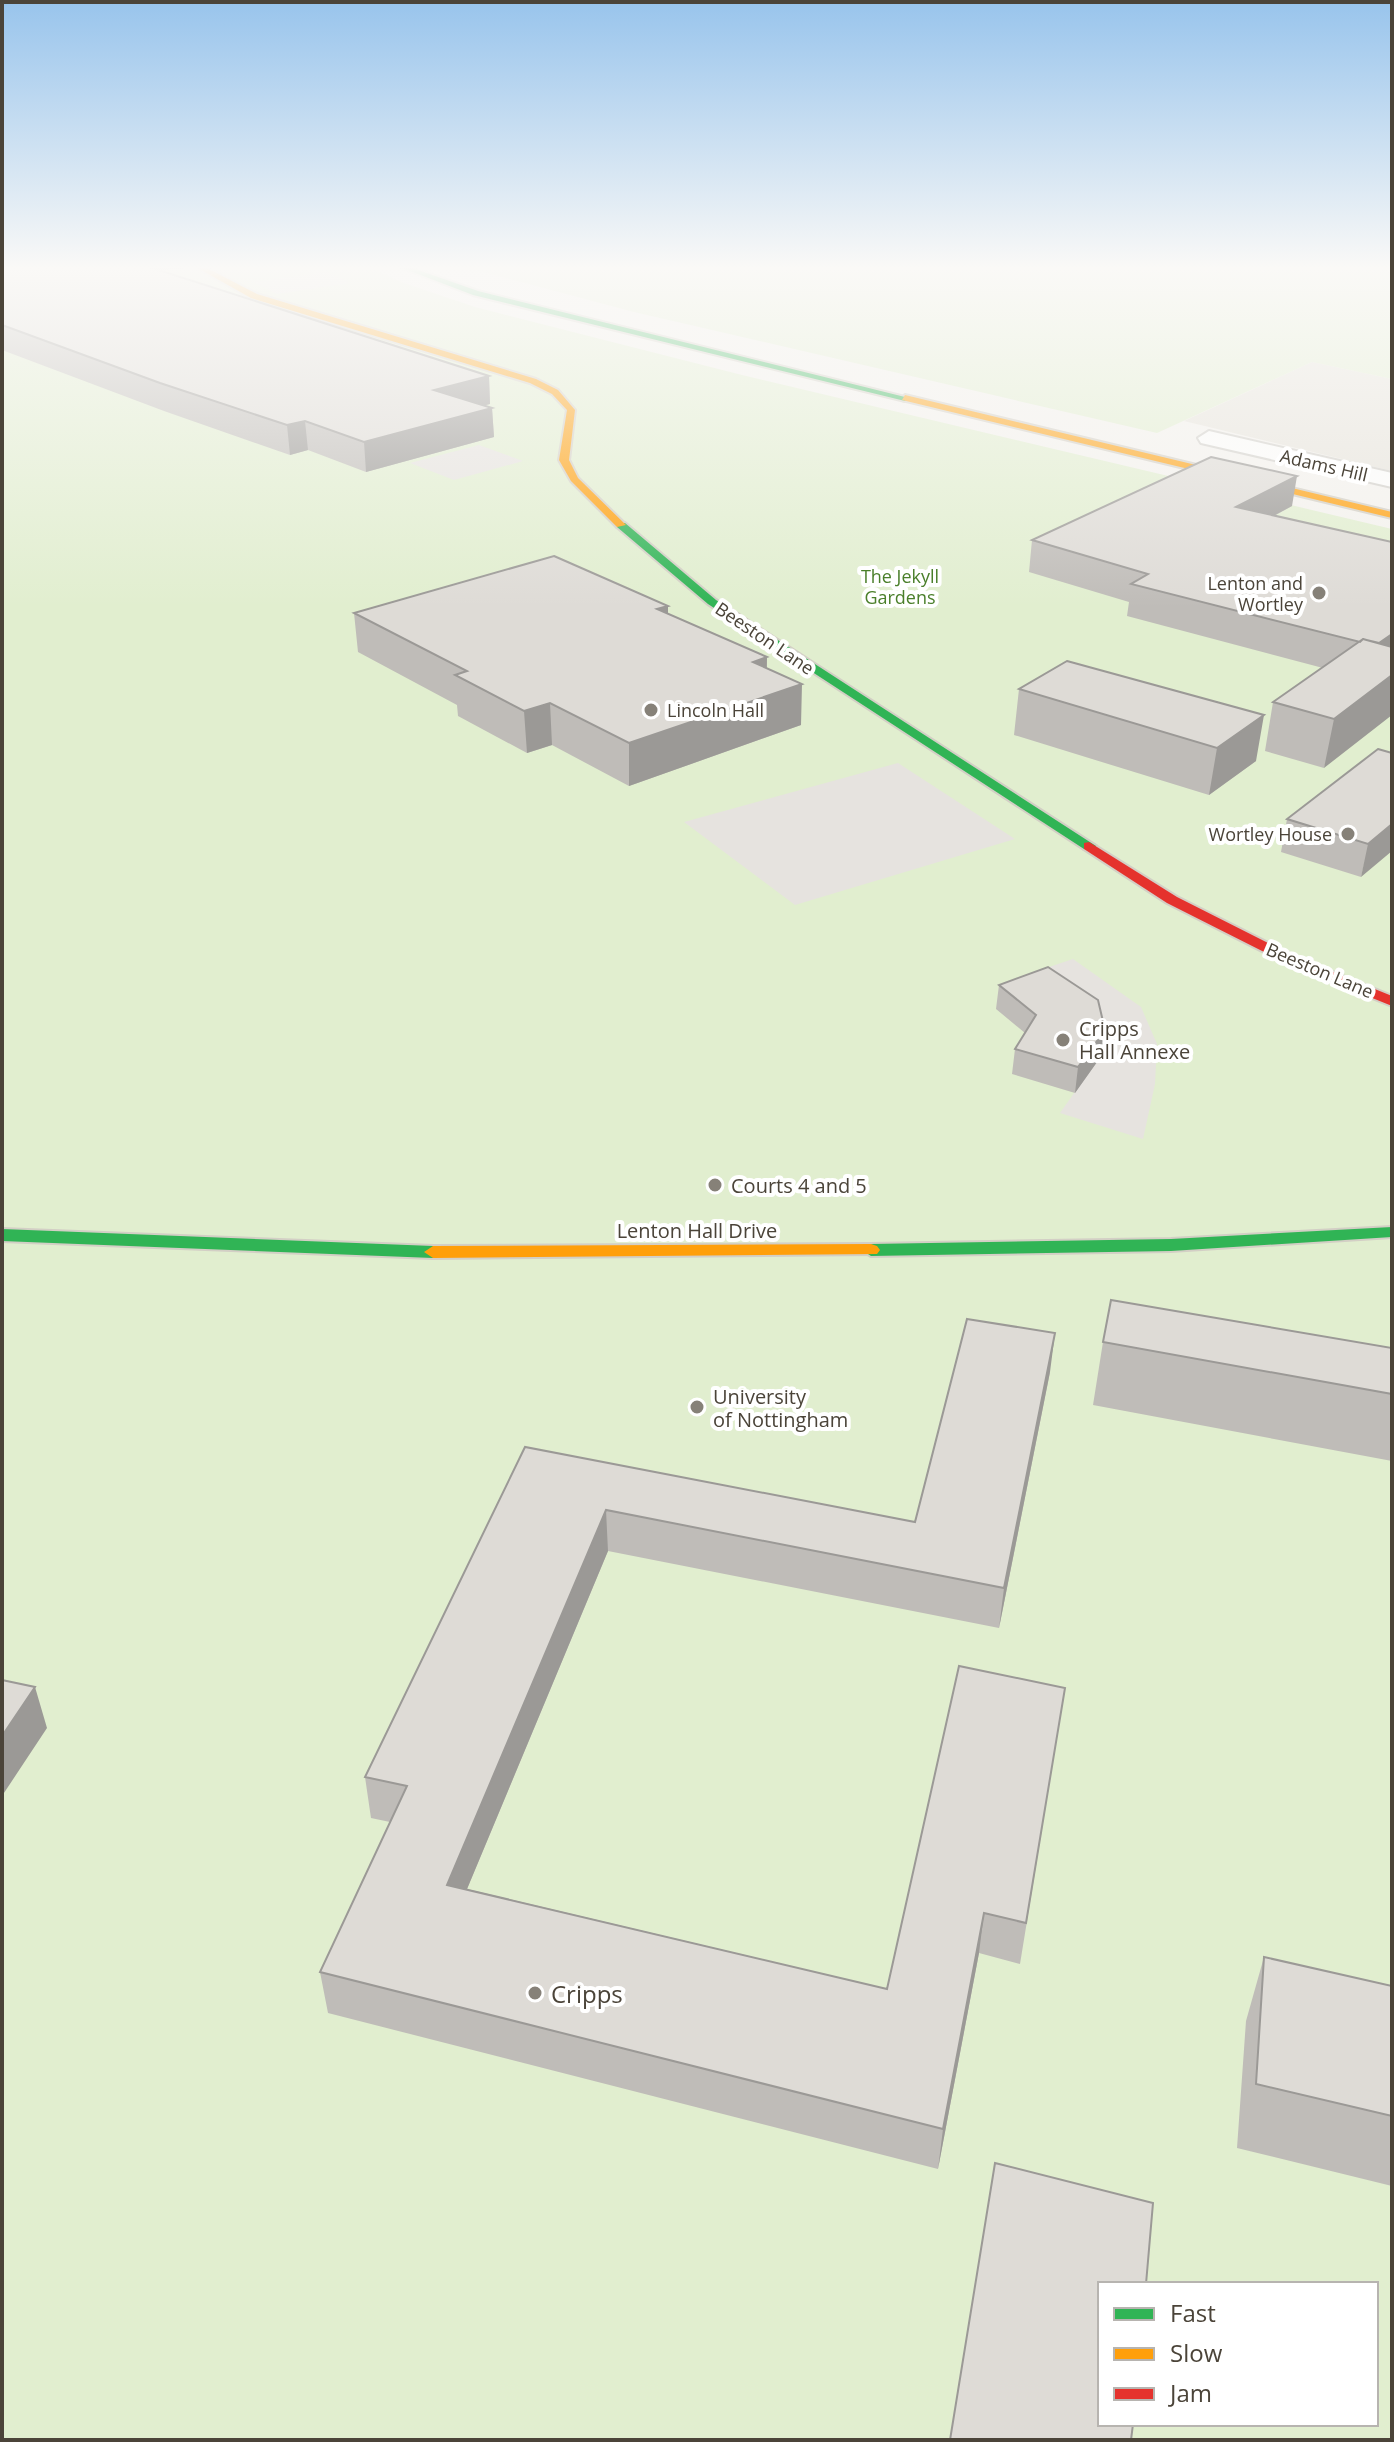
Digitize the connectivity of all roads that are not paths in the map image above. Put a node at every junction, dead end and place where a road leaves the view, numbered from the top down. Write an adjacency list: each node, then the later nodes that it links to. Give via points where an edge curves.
1 (530, 380): 6 (main road, Beeston Lane, via 565,399 571,410 564,460 574,479 638,542 712,602 1172,900 1291,960)
2 (828, 380): 5 (main road)
3 (1209, 438): 4 (street, Adams Hill)
4 (1392, 480)
5 (1392, 515)
6 (1392, 1001)
7 (1392, 1232): 8 (main road, Lenton Hall Drive, via 1171,1245 714,1253 445,1252)
8 (2, 1235)

